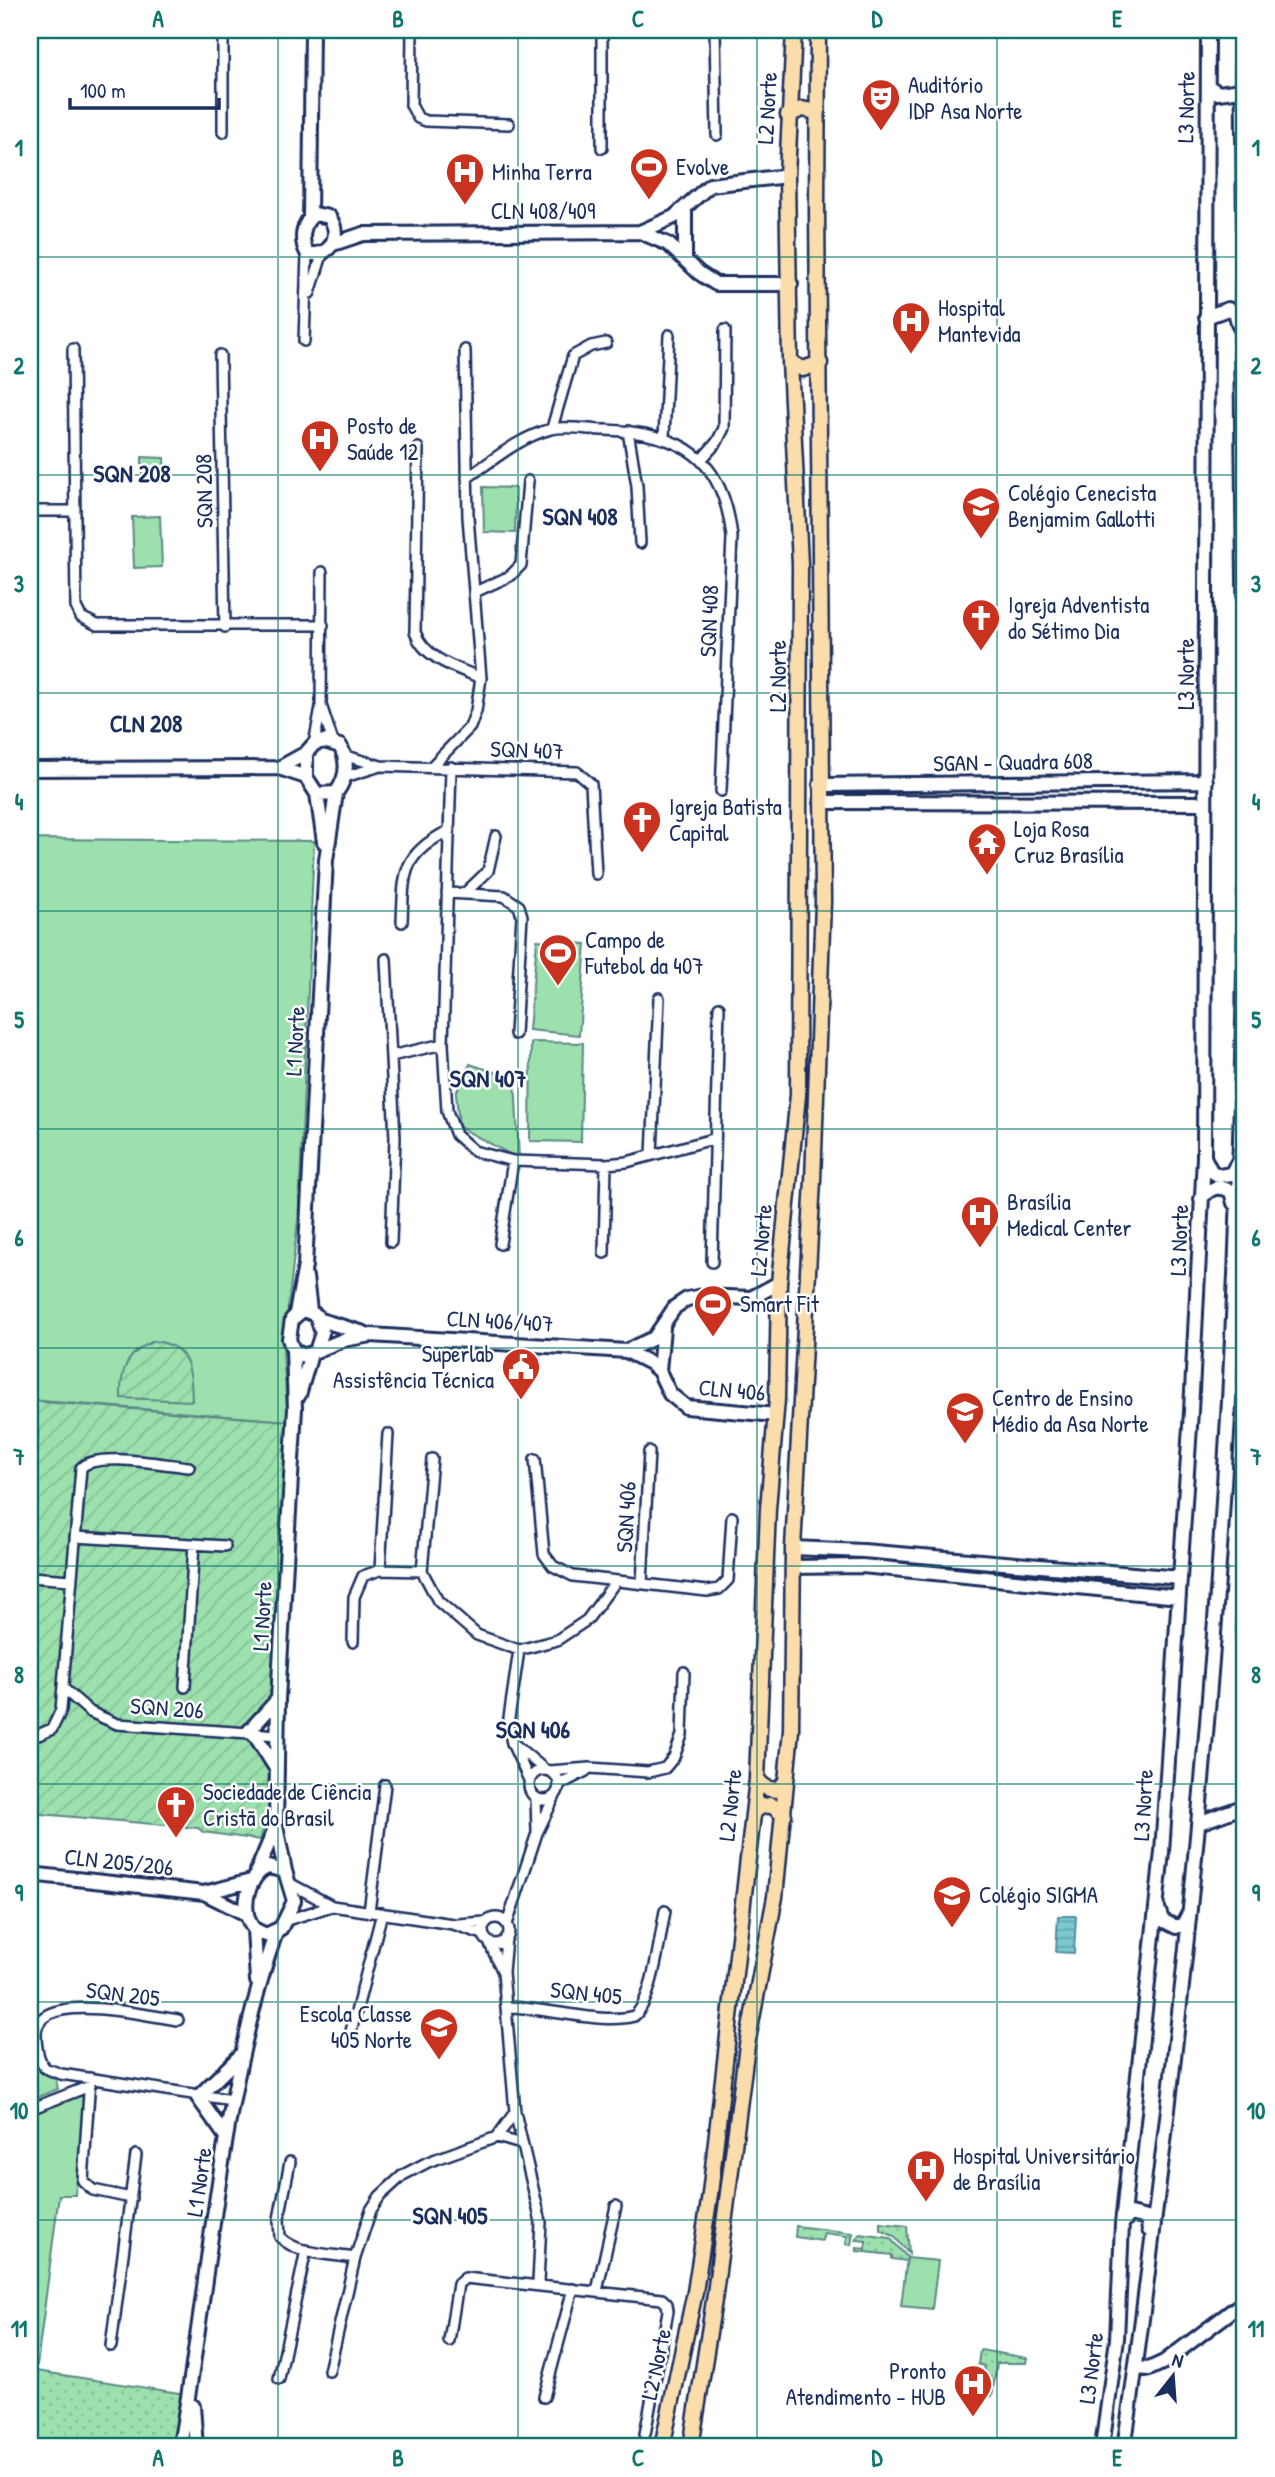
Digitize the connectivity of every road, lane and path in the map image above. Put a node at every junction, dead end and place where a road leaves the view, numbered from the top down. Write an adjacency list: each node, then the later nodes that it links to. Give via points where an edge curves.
1 (223, 30): 15 (street)
2 (312, 30): 20 (street)
3 (412, 30): 14 (street, via 411,105 418,118)
4 (602, 30): 17 (street)
5 (715, 30): 16 (street)
6 (794, 30): 13 (main road, L2 Norte)
7 (818, 30): 12 (main road, L2 Norte)
8 (1208, 30): 10 (street, L3 Norte)
9 (1242, 30): 11 (street)
10 (1208, 86): 11 (street, via 1219,93); 30 (street, L3 Norte)
11 (1242, 90): 33 (street)
12 (817, 112): 13 (main road, via 802,109); 40 (main road, L2 Norte)
13 (789, 115): 18 (main road, L2 Norte)
14 (509, 124)
15 (223, 132)
16 (717, 135)
17 (602, 148)
18 (787, 176): 19 (street, via 719,182); 28 (main road, L2 Norte)
19 (685, 208): 22 (street); 27 (street)
20 (315, 215): 21 (street); 25 (street, via 304,232)
21 (334, 226): 23 (street, CLN 408/409); 24 (street)
22 (640, 232): 23 (street, CLN 408/409); 27 (street, via 668,244)
23 (363, 234): 24 (street, CLN 408/409)
24 (333, 244): 26 (street)
25 (307, 253): 26 (street); 29 (street)
26 (322, 255): 29 (street)
27 (685, 258): 28 (street, via 716,284)
28 (791, 284): 39 (main road, L2 Norte)
29 (307, 301): 34 (street)
30 (1206, 317): 33 (street, via 1223,309 1235,312); 68 (street, L3 Norte)
31 (725, 330): 45 (street, via 724,428)
32 (669, 335): 43 (street)
33 (1241, 340): 55 (street)
34 (304, 341)
35 (606, 343): 41 (street, via 573,356)
36 (73, 349): 49 (street)
37 (465, 350): 46 (street)
38 (220, 355): 54 (street, SQN 208)
39 (790, 362): 40 (main road, via 803,369); 98 (main road, L2 Norte, via 800,564 801,941 798,1095)
40 (820, 363): 69 (main road, L2 Norte)
41 (552, 428): 42 (street, SQN 408); 46 (street, SQN 408, via 520,442)
42 (628, 431): 43 (street, SQN 408); 50 (street)
43 (664, 437): 45 (street, SQN 408)
44 (418, 448): 56 (street, via 418,643)
45 (701, 460): 70 (street, SQN 408, via 719,480 732,537)
46 (467, 478): 52 (street)
47 (528, 481): 52 (street, via 522,565 510,576)
48 (30, 511): 49 (street)
49 (73, 511): 54 (street, via 76,607 84,619 97,625)
50 (640, 543)
51 (322, 572): 53 (street)
52 (475, 592): 56 (street)
53 (323, 625): 54 (street); 57 (street)
54 (225, 627)
55 (1245, 653)
56 (481, 678): 61 (street, via 470,727)
57 (321, 707): 58 (street); 59 (street)
58 (333, 742): 59 (street); 60 (street)
59 (310, 749): 64 (street); 66 (street)
60 (346, 756): 62 (street); 67 (street)
61 (433, 765): 62 (street, SQN 407); 63 (street, SQN 407)
62 (381, 766): 67 (street)
63 (451, 767): 75 (street); 78 (street, SQN 407, via 570,770 587,777)
64 (279, 768): 65 (street); 66 (street)
65 (30, 769)
66 (306, 777): 72 (street)
67 (345, 777): 71 (street)
68 (1206, 781): 69 (street, SGAN - Quadra 608); 74 (street, L3 Norte)
69 (820, 785): 73 (main road, L2 Norte)
70 (721, 792)
71 (336, 793): 72 (street); 77 (street, L1 Norte)
72 (317, 794): 77 (street, L1 Norte)
73 (821, 802): 74 (street); 99 (main road, L2 Norte, via 823,902)
74 (1205, 803): 91 (street, L3 Norte)
75 (448, 831): 80 (street); 82 (street, via 427,841 408,862)
76 (496, 836): 81 (street, via 488,871)
77 (326, 860): 103 (street, L1 Norte)
78 (596, 874)
79 (1245, 891): 92 (street, L3 Norte)
80 (447, 892): 81 (street); 87 (street)
81 (466, 893): 86 (street, via 508,897 522,913)
82 (401, 922)
83 (386, 959): 88 (street)
84 (659, 999): 90 (street)
85 (719, 1007): 89 (street)
86 (515, 1034)
87 (443, 1044): 88 (street); 93 (street, via 447,1111 453,1130 474,1151)
88 (391, 1056): 97 (street, via 395,1138)
89 (713, 1139): 90 (street); 102 (street)
90 (652, 1155): 94 (street)
91 (1204, 1157): 92 (street, via 1213,1173 1224,1177); 95 (street, L3 Norte)
92 (1240, 1159): 96 (street, L3 Norte)
93 (513, 1161): 94 (street); 100 (street)
94 (606, 1164): 101 (street)
95 (1201, 1199): 96 (street, via 1213,1188 1231,1191); 135 (street, L3 Norte)
96 (1236, 1224): 113 (street, L3 Norte)
97 (391, 1242)
98 (782, 1243): 99 (main road, via 796,1237); 104 (main road, L2 Norte)
99 (810, 1243): 125 (main road, L2 Norte)
100 (500, 1244)
101 (604, 1252)
102 (712, 1262)
103 (305, 1266): 105 (street, L1 Norte); 106 (street, L1 Norte)
104 (779, 1283): 107 (street, via 751,1298 687,1299); 116 (main road, L2 Norte)
105 (296, 1314): 106 (street); 109 (street, via 289,1330)
106 (315, 1316): 108 (street, CLN 406/407); 111 (street, via 322,1332)
107 (663, 1328): 110 (street, via 645,1345); 114 (street)
108 (372, 1335): 110 (street, CLN 406/407); 111 (street, CLN 406/407, via 343,1340)
109 (293, 1350): 111 (street, via 304,1356); 115 (street, L1 Norte)
110 (626, 1351): 114 (street, CLN 406)
111 (313, 1353): 115 (street, L1 Norte)
112 (1245, 1359): 113 (street)
113 (1232, 1364): 163 (street, L3 Norte)
114 (659, 1371): 116 (street, CLN 406, via 670,1394 686,1407)
115 (295, 1409): 145 (street, L1 Norte)
116 (776, 1415): 124 (main road, L2 Norte)
117 (32, 1432): 122 (street)
118 (388, 1434): 132 (street)
119 (649, 1452): 138 (street, SQN 406)
120 (432, 1459): 133 (street)
121 (535, 1459): 137 (street, SQN 406, via 547,1561 573,1576)
122 (30, 1464)
123 (188, 1467): 127 (street, via 100,1459 85,1462 79,1472)
124 (769, 1480): 125 (main road, via 777,1491 786,1493 793,1491); 153 (main road, L2 Norte)
125 (799, 1480): 130 (main road, L2 Norte)
126 (732, 1517): 138 (street, SQN 406, via 728,1580 723,1587 707,1591)
127 (75, 1537): 128 (street); 136 (street)
128 (194, 1544): 129 (street); 143 (street, SQN 206)
129 (225, 1546)
130 (793, 1548): 131 (main road, L2 Norte); 135 (street)
131 (793, 1567): 139 (street, via 862,1566); 155 (main road, L2 Norte)
132 (380, 1570): 133 (street); 140 (street, via 363,1576 355,1587)
133 (422, 1571): 141 (street, via 438,1601 456,1619 484,1638)
134 (30, 1577): 136 (street)
135 (1180, 1578): 139 (street, L3 Norte)
136 (71, 1580): 144 (street)
137 (616, 1581): 138 (street, SQN 406); 141 (street, SQN 406, via 578,1628 547,1644)
138 (642, 1583)
139 (1180, 1597): 171 (street, L3 Norte)
140 (353, 1642)
141 (519, 1650): 149 (street, via 508,1725)
142 (684, 1672): 150 (street, via 682,1735 669,1764 648,1772)
143 (185, 1687)
144 (65, 1690): 146 (street, SQN 206, via 90,1712 117,1724); 147 (street, via 57,1724 45,1733)
145 (278, 1699): 146 (street); 148 (street, L1 Norte)
146 (251, 1732): 148 (street, SQN 206); 151 (street)
147 (30, 1734)
148 (278, 1735): 151 (street, L1 Norte)
149 (512, 1743): 152 (street); 154 (street)
150 (590, 1768): 152 (street); 157 (street)
151 (277, 1770): 164 (street, L1 Norte)
152 (547, 1770): 154 (street); 157 (street, via 555,1774)
153 (757, 1779): 155 (main road, via 766,1789 775,1790); 161 (main road, L2 Norte)
154 (529, 1780): 159 (street)
155 (786, 1781): 162 (main road, L2 Norte)
156 (385, 1785): 175 (street)
157 (559, 1785): 158 (street)
158 (555, 1796): 159 (street); 165 (street)
159 (536, 1798): 165 (street)
160 (1245, 1806): 163 (street)
161 (754, 1812): 162 (main road, via 771,1805); 218 (main road, L2 Norte, via 710,2194 695,2292)
162 (784, 1815): 219 (main road, L2 Norte, via 775,1897 747,2045)
163 (1199, 1823): 174 (street, L3 Norte)
164 (276, 1826): 166 (street, L1 Norte); 168 (street, L1 Norte)
165 (537, 1833): 179 (street)
166 (285, 1871): 168 (street, via 268,1867); 169 (street)
167 (30, 1874): 170 (street, CLN 205/206)
168 (254, 1876): 170 (street, CLN 205/206); 177 (street)
169 (291, 1884): 172 (street); 178 (street, via 294,1900)
170 (204, 1893): 177 (street, CLN 205/206)
171 (1157, 1905): 174 (street, via 1162,1920 1171,1926 1183,1924); 204 (street, L3 Norte)
172 (332, 1906): 175 (street); 178 (street)
173 (665, 1911): 188 (street, SQN 405, via 648,1988 634,2016 611,2018)
174 (1190, 1911): 206 (street, L3 Norte)
175 (369, 1912): 176 (street)
176 (382, 1913): 181 (street); 190 (street)
177 (246, 1914): 182 (street)
178 (287, 1920): 183 (street)
179 (503, 1921): 180 (street); 185 (street)
180 (485, 1922): 181 (street); 184 (street)
181 (453, 1924): 184 (street)
182 (254, 1929): 183 (street); 187 (street, L1 Norte)
183 (276, 1932): 187 (street, L1 Norte)
184 (486, 1938): 185 (street, via 495,1944); 186 (street)
185 (506, 1938): 186 (street)
186 (503, 1972): 188 (street)
187 (257, 1986): 191 (street, L1 Norte)
188 (507, 2007): 196 (street)
189 (178, 2020): 192 (street, SQN 205, via 75,2007 41,2016 36,2036 43,2066)
190 (350, 2035)
191 (241, 2054): 193 (street); 194 (street, L1 Norte)
192 (90, 2082): 193 (street, SQN 205); 195 (street); 202 (street, via 83,2181 93,2190)
193 (198, 2096): 194 (street, SQN 205); 197 (street)
194 (232, 2100): 197 (street, L1 Norte)
195 (30, 2109)
196 (515, 2112): 198 (street); 199 (street)
197 (226, 2137): 221 (street, L1 Norte)
198 (497, 2137): 199 (street); 207 (street, via 428,2162 394,2181 371,2210)
199 (521, 2144): 208 (street, via 541,2222)
200 (136, 2155): 202 (street)
201 (290, 2162): 205 (street, via 278,2233 286,2243)
202 (131, 2198): 213 (street)
203 (616, 2206): 210 (street)
204 (1122, 2224): 206 (street, via 1130,2214 1146,2217); 224 (street, L3 Norte, via 1118,2327)
205 (306, 2250): 207 (street); 216 (street)
206 (1150, 2252): 214 (street, L3 Norte)
207 (355, 2258): 215 (street)
208 (538, 2283): 209 (street); 212 (street, via 462,2280)
209 (573, 2289): 210 (street); 217 (street)
210 (597, 2291): 220 (street, via 657,2298 667,2304)
211 (1245, 2301): 214 (street, via 1164,2362 1149,2369)
212 (449, 2341)
213 (111, 2346)
214 (1136, 2368): 225 (street, L3 Norte)
215 (329, 2371)
216 (279, 2379)
217 (544, 2397)
218 (666, 2424): 219 (main road, via 677,2419); 222 (main road, L2 Norte)
219 (695, 2428): 223 (main road, L2 Norte)
220 (645, 2434)
221 (186, 2447)
222 (662, 2447)
223 (691, 2447)
224 (1102, 2447)
225 (1124, 2447)

